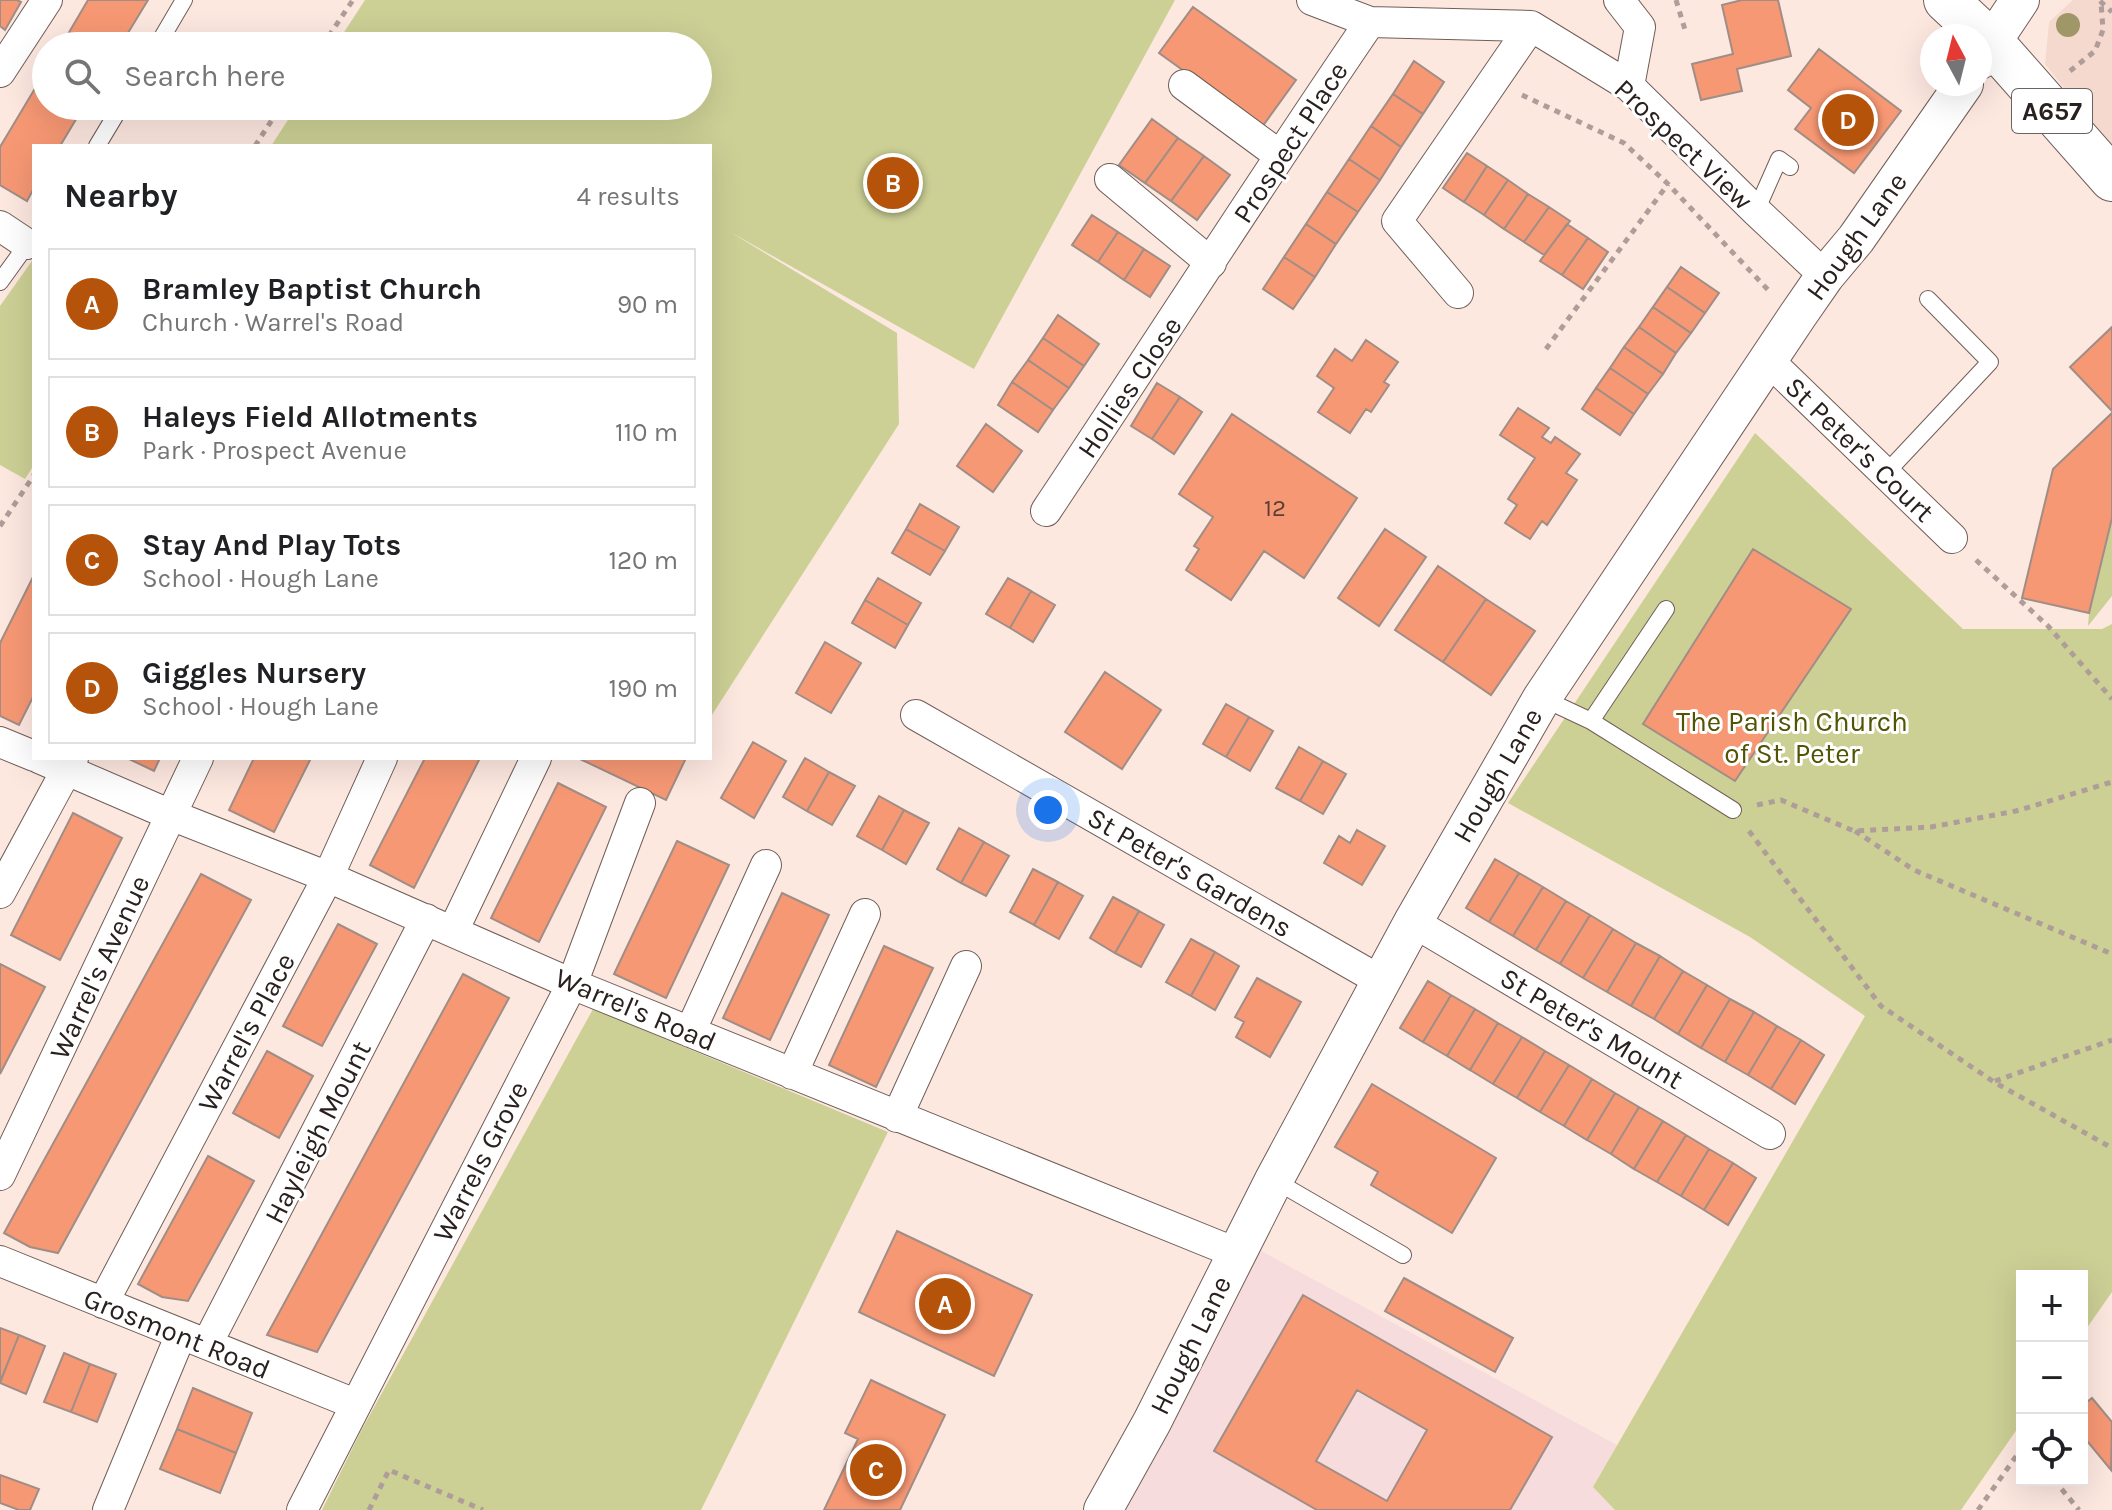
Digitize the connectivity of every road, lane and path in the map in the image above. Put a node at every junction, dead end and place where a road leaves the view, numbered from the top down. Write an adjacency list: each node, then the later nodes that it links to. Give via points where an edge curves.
1 (47, 0): 19 (street)
2 (184, 0): 14 (lane)
3 (353, 0): 15 (path)
4 (1312, 0): 11 (street)
5 (1619, 0): 23 (street, via 1640,27)
6 (1676, 0): 16 (path)
7 (1946, 0): 12 (main road, A657)
8 (2020, 0): 17 (street)
9 (2100, 1): 10 (path); 20 (path, via 2103,30 2095,51)
10 (2112, 12)
11 (1370, 22): 13 (street); 29 (street, Prospect Place)
12 (1964, 24)
13 (1531, 26): 21 (street); 23 (street, Prospect View)
14 (165, 32)
15 (331, 32)
16 (1686, 33)
17 (1992, 43)
18 (1992, 58): 32 (main road, A657)
19 (0, 72)
20 (2067, 74)
21 (1492, 81): 33 (path, via 1624,143); 41 (street, via 1397,221)
22 (1184, 85): 29 (street)
23 (1629, 86): 34 (street, Prospect View)
24 (1956, 96): 38 (street, Hough Lane)
25 (113, 120): 27 (lane)
26 (272, 120): 28 (path)
27 (98, 144)
28 (256, 144)
29 (1279, 155): 37 (street, Prospect Place)
30 (1790, 167): 34 (lane, via 1779,159)
31 (1110, 179): 37 (street)
32 (2112, 179)
33 (1668, 184): 40 (path); 43 (path)
34 (1756, 211): 38 (street, Prospect View)
35 (0, 226): 36 (street)
36 (31, 239): 39 (lane)
37 (1211, 263): 47 (street, Hollies Close)
38 (1825, 276): 44 (street, Hough Lane)
39 (0, 282)
40 (1765, 288)
41 (1458, 293)
42 (1928, 299): 45 (lane, via 1990,362)
43 (1546, 349)
44 (1768, 360): 45 (street, St Peter's Court); 51 (street, Hough Lane)
45 (1885, 474): 49 (street, St Peter's Court)
46 (32, 478): 48 (path)
47 (1046, 511)
48 (0, 526)
49 (1952, 538): 52 (path, via 2048,626)
50 (1666, 609): 54 (lane)
51 (1542, 698): 54 (lane); 70 (street, Hough Lane)
52 (2112, 699)
53 (916, 715): 74 (street, St Peter's Gardens)
54 (1591, 721): 63 (lane)
55 (0, 742): 56 (street, Warrel's Road)
56 (32, 755)
57 (197, 760): 64 (street, Warrel's Avenue)
58 (381, 760): 67 (street, Warrel's Place)
59 (535, 760): 71 (street, Hayleigh Mount)
60 (70, 764): 64 (street, Warrel's Road); 68 (street)
61 (2112, 782): 65 (path, via 2016,811 1931,827)
62 (640, 803): 75 (street, Warrels Grove)
63 (1733, 810): 65 (path, via 1781,800); 79 (path, via 1881,1006)
64 (171, 815): 67 (street, Warrel's Road); 83 (street, Warrel's Avenue)
65 (1854, 831): 72 (path, via 1914,870)
66 (766, 865): 76 (street)
67 (328, 877): 71 (street, Warrel's Road); 88 (street, Warrel's Place)
68 (0, 893)
69 (865, 914): 78 (street)
70 (1413, 922): 74 (street, Hough Lane); 81 (street, St Peter's Mount)
71 (440, 925): 75 (street, Warrel's Road); 89 (street, Hayleigh Mount)
72 (2112, 954)
73 (966, 966): 80 (street)
74 (1381, 981): 84 (street, Hough Lane)
75 (572, 984): 76 (street, Warrel's Road); 90 (street, Warrels Grove)
76 (690, 1032): 78 (street, Warrel's Road)
77 (2112, 1040): 79 (path)
78 (792, 1074): 80 (street, Warrel's Road)
79 (1994, 1082): 82 (path)
80 (897, 1117): 85 (street, Warrel's Road)
81 (1770, 1134)
82 (2112, 1148)
83 (0, 1175)
84 (1274, 1180): 85 (street, Hough Lane); 86 (lane)
85 (1236, 1253): 97 (street, Hough Lane)
86 (1403, 1255)
87 (0, 1261): 88 (street, Grosmont Road)
88 (103, 1303): 89 (street, Grosmont Road)
89 (194, 1339): 90 (street, Grosmont Road); 93 (street, Hayleigh Mount)
90 (355, 1404): 94 (street, Warrels Grove)
91 (2016, 1456): 98 (path)
92 (2059, 1486): 99 (path)
93 (108, 1510)
94 (302, 1510)
95 (369, 1510): 96 (path, via 389,1470)
96 (483, 1510)
97 (1103, 1510)
98 (1978, 1510)
99 (2079, 1510)

